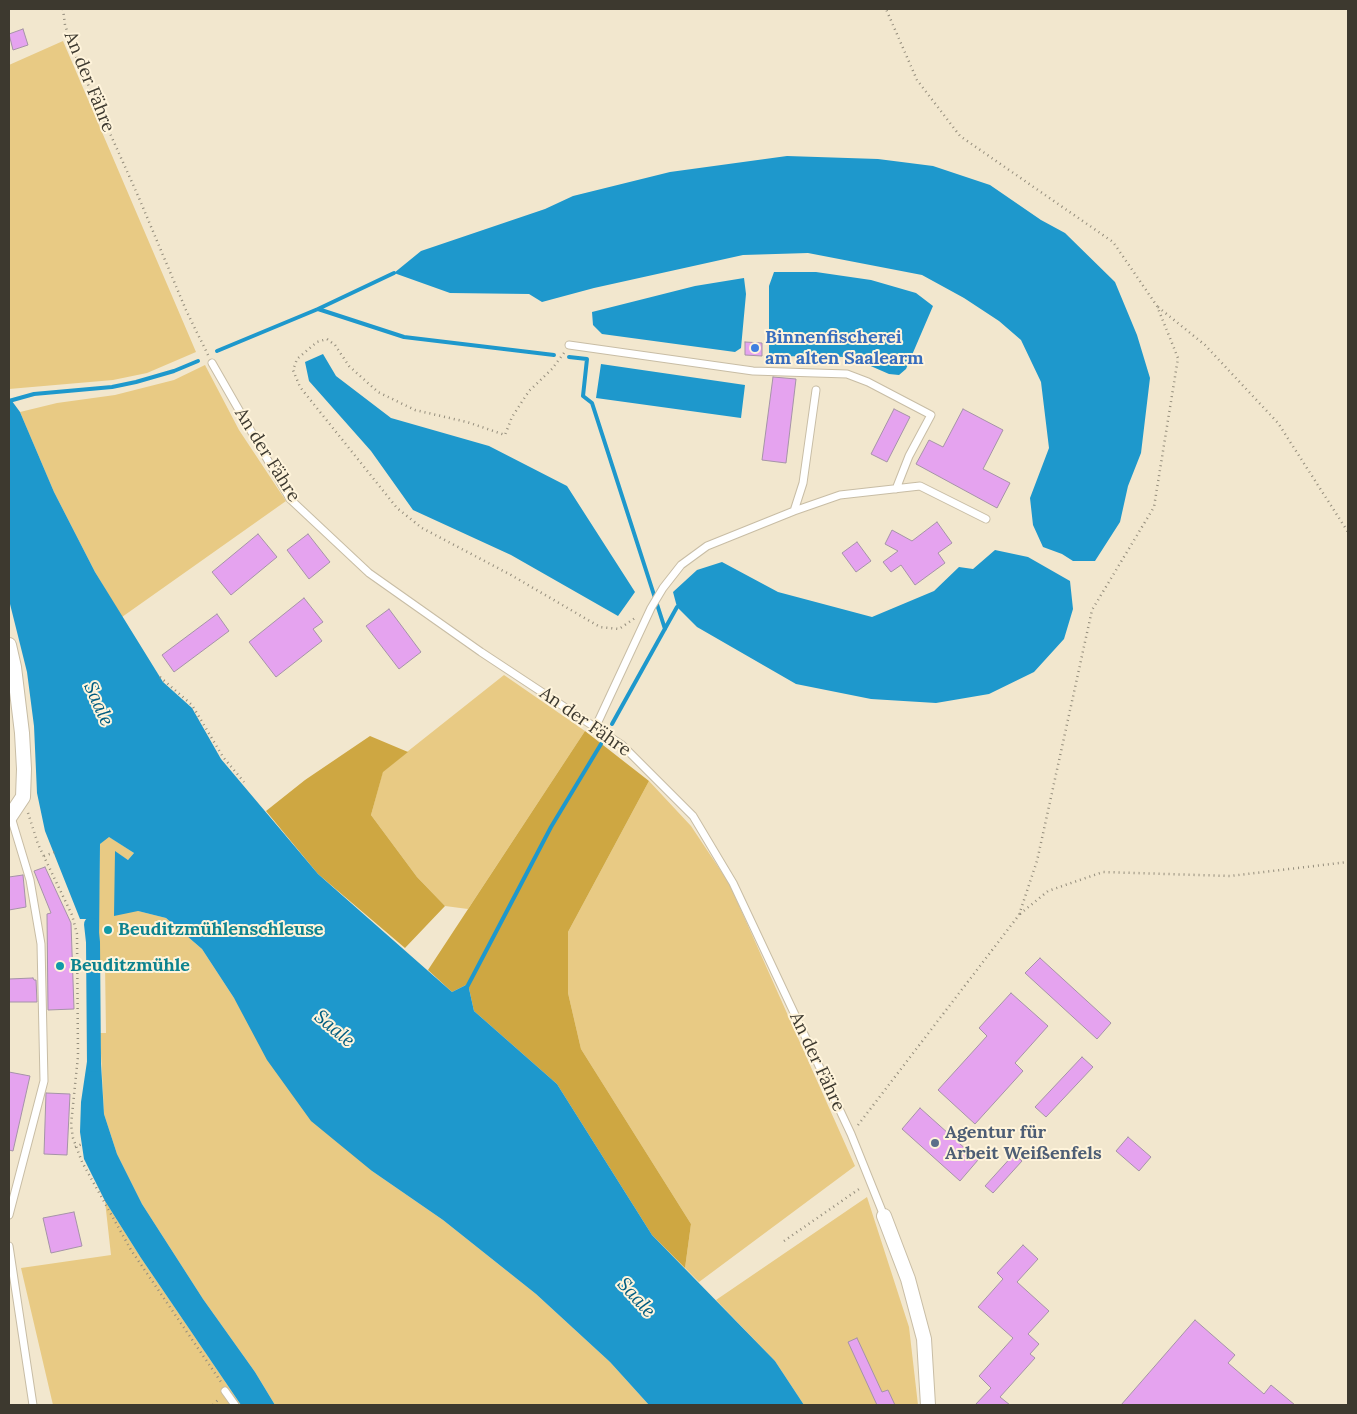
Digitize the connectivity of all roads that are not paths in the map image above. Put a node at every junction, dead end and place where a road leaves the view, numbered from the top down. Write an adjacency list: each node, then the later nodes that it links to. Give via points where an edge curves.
1 (569, 345): 4 (lane, via 753,371 847,374 868,382 931,415)
2 (212, 363): 8 (lane, An der Fähre, via 290,499 369,573 481,652)
3 (816, 390): 5 (lane, via 803,483)
4 (896, 489): 5 (lane, via 840,495); 6 (lane, via 920,486)
5 (794, 511): 8 (lane, via 707,546 682,565 651,608)
6 (986, 519)
7 (9, 645): 9 (street, via 22,733 23,797)
8 (596, 726): 11 (lane, An der Fähre, via 622,745 693,816 733,883 850,1134)
9 (10, 818): 10 (lane, via 30,880 41,944 44,1081)
10 (9, 1215)
11 (884, 1216): 16 (street, via 908,1279 924,1339)
12 (9, 1246): 14 (lane)
13 (225, 1391): 15 (lane)
14 (33, 1405)
15 (235, 1405)
16 (928, 1405)

